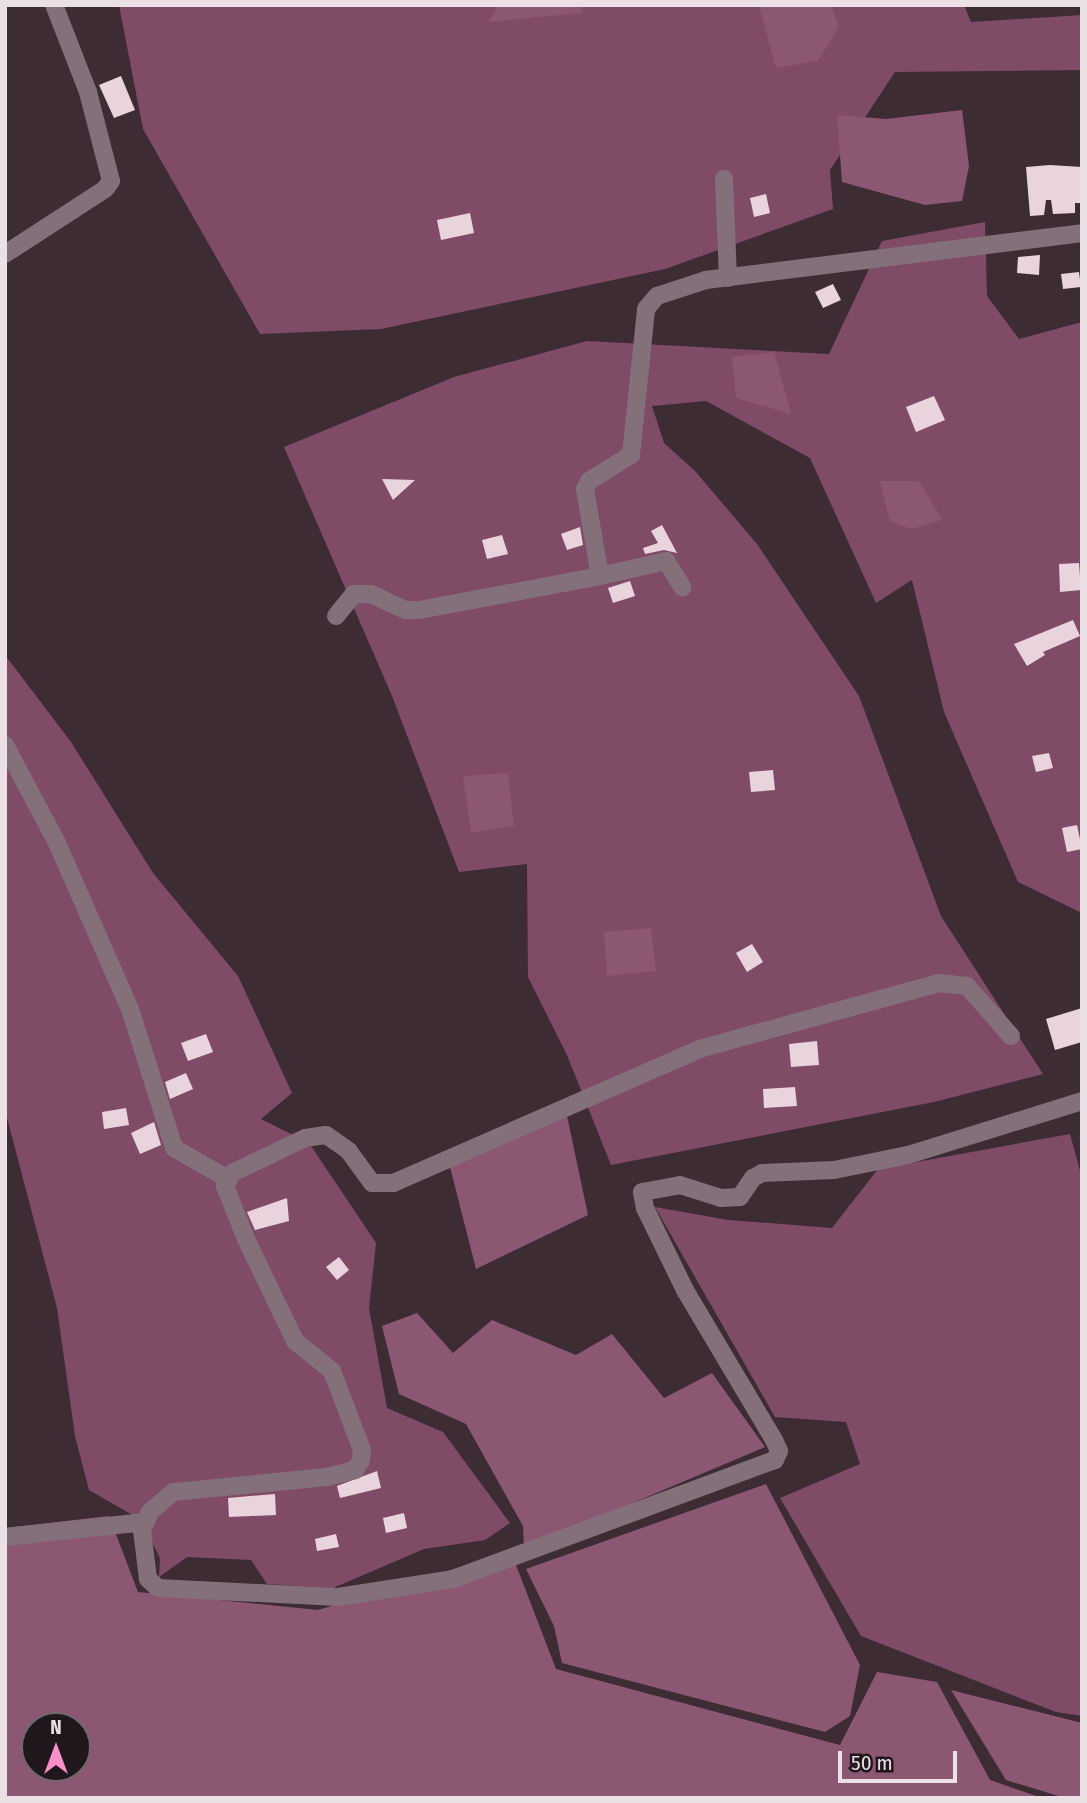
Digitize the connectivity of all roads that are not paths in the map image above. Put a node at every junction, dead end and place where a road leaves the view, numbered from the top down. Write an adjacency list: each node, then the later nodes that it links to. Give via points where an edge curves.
1 (54, 5): 4 (street, via 88,92 111,181)
2 (724, 179): 5 (street)
3 (1082, 233): 5 (street)
4 (5, 254)
5 (728, 278): 6 (street, via 682,285 657,296 646,309 631,455 589,481 585,489)
6 (600, 576): 7 (street, via 666,561); 8 (street, via 419,610 406,610 371,594 354,594)
7 (682, 587)
8 (336, 616)
9 (5, 745): 12 (street, via 57,843 130,1009 174,1148)
10 (1011, 1037): 12 (street, via 967,986 939,984 700,1049 394,1183 372,1183 349,1151 326,1135 305,1138)
11 (1082, 1101): 13 (street, via 908,1155 834,1170 762,1173 740,1197 721,1198 680,1185 642,1192 645,1208 685,1290 777,1446 778,1456 771,1462 453,1580 338,1597 158,1588 145,1571)
12 (226, 1178): 13 (street, via 246,1239 295,1341 323,1360 341,1388 361,1460 347,1473 173,1492)
13 (145, 1521): 14 (street)
14 (5, 1537)

